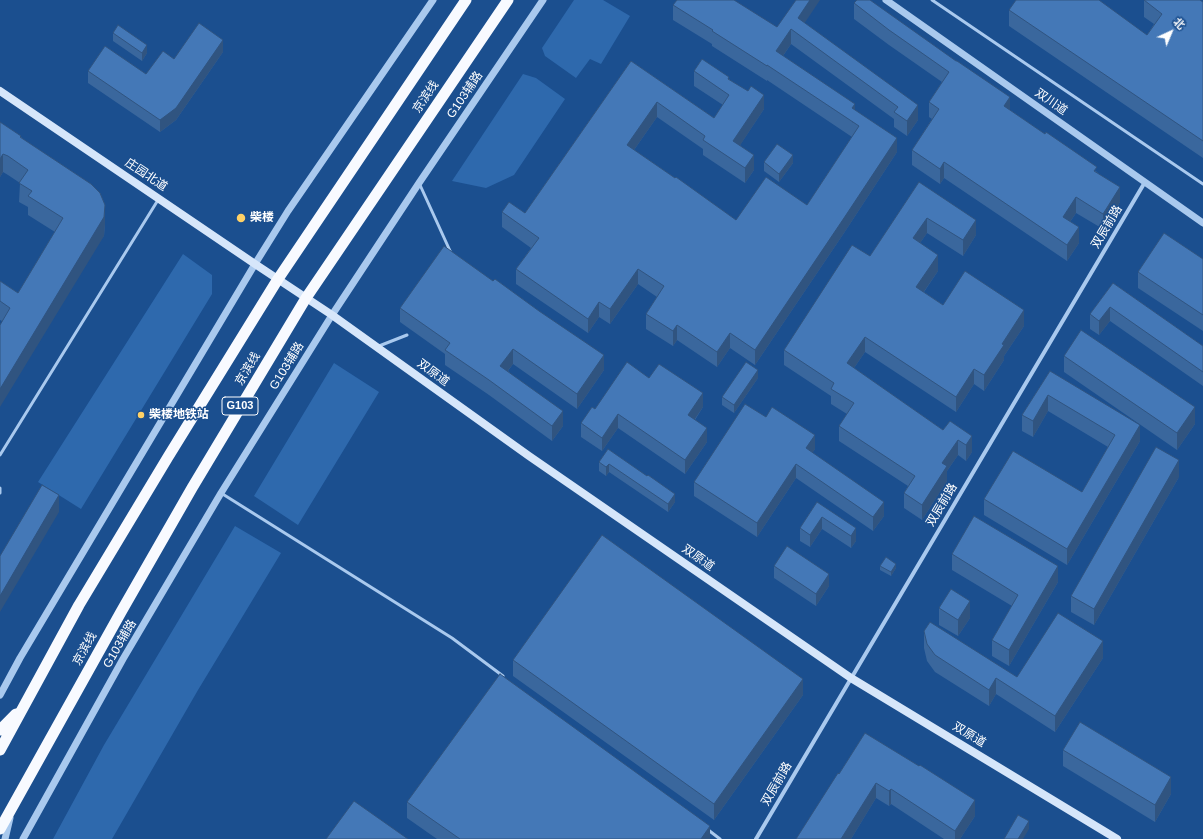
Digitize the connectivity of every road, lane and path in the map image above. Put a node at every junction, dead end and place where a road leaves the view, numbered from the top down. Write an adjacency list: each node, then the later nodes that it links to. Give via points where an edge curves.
1 (433, 0): 14 (street, via 288,211)
2 (466, 0): 15 (highway, 京滨线 / G103)
3 (508, 0): 16 (highway, 京滨线 / G103)
4 (542, 0): 9 (street, G103辅路)
5 (886, 0): 8 (street, 双川道)
6 (932, 0): 10 (lane)
7 (0, 91): 11 (main road, 庄园北道)
8 (1146, 182): 12 (street, 双川道); 25 (street, 双辰前路)
9 (419, 183): 13 (lane); 17 (street, G103辅路)
10 (1203, 184)
11 (159, 198): 14 (main road, 庄园北道); 20 (lane)
12 (1203, 223)
13 (453, 258)
14 (255, 264): 15 (main road, 庄园北道); 26 (street)
15 (278, 280): 16 (main road, 双原道); 27 (highway, 京滨线 / G103, via 87,592)
16 (306, 298): 17 (main road, 双原道); 30 (highway, 京滨线 / G103, via 188,495)
17 (332, 315): 19 (main road, 双原道); 22 (street, G103辅路)
18 (407, 335): 19 (lane)
19 (377, 347): 25 (main road, 双原道, via 529,456)
20 (0, 455)
21 (0, 488): 23 (lane)
22 (221, 492): 24 (lane, via 452,638); 34 (street, G103辅路, via 123,659)
23 (0, 493)
24 (503, 677)
25 (851, 678): 36 (street, 双辰前路); 37 (main road, 双原道)
26 (0, 695)
27 (27, 702): 28 (highway); 29 (highway, 京滨线 / G103)
28 (0, 730)
29 (0, 750)
30 (14, 805): 32 (highway, 京滨线 / G103); 33 (street)
31 (701, 825): 35 (lane)
32 (0, 829)
33 (4, 839)
34 (23, 839)
35 (720, 839)
36 (756, 839)
37 (1117, 839)

